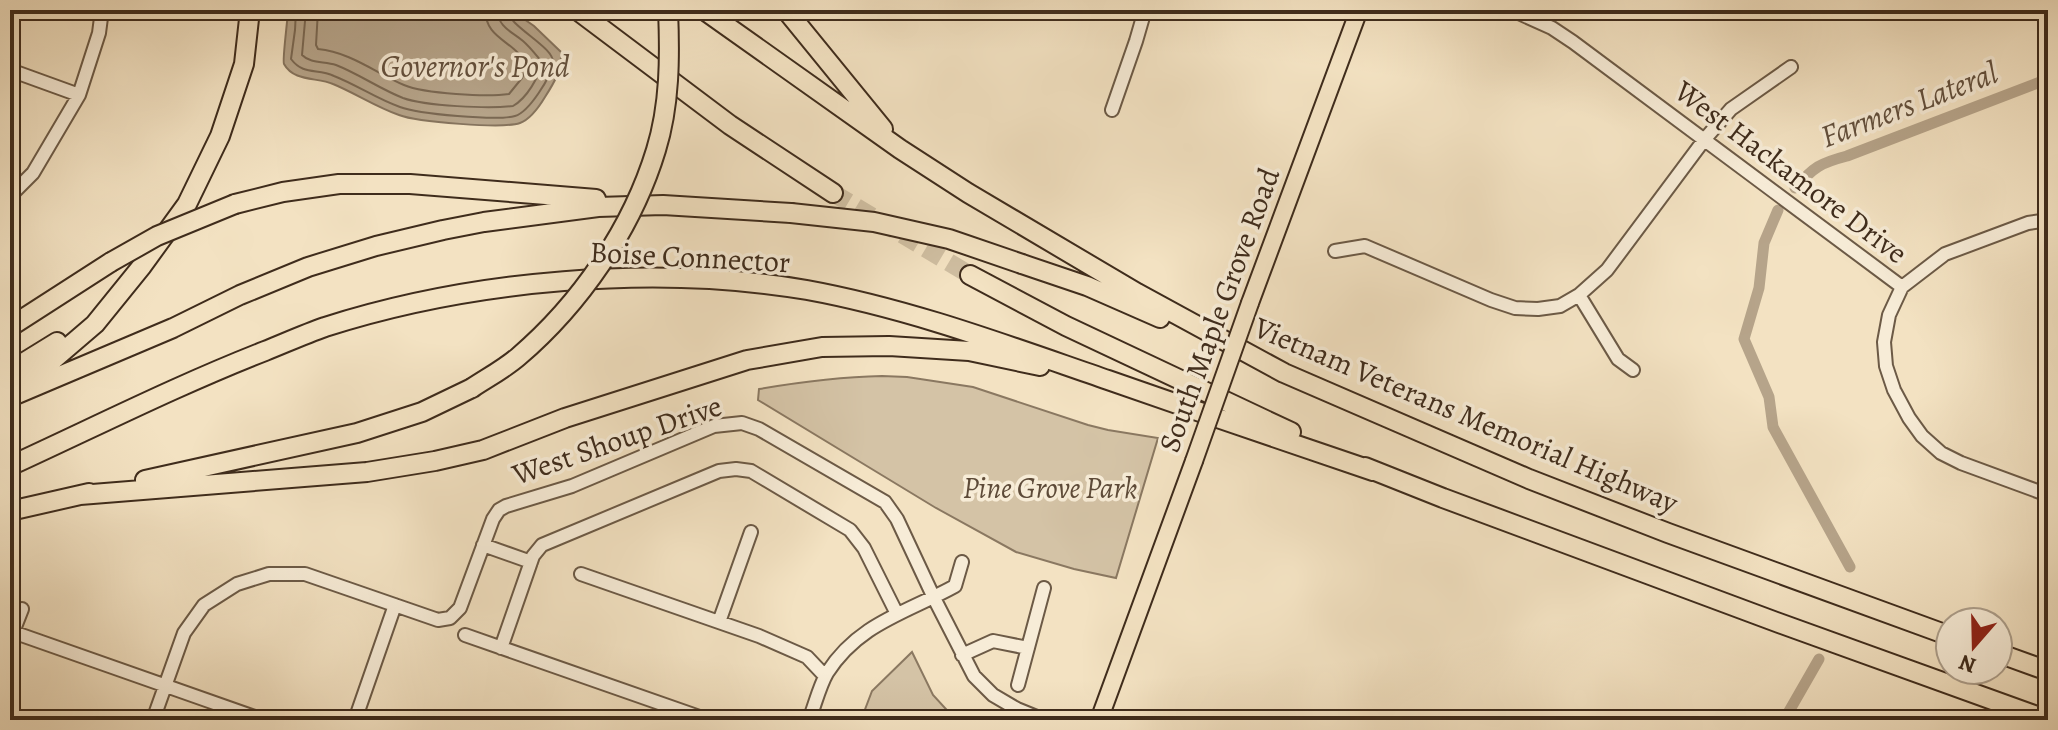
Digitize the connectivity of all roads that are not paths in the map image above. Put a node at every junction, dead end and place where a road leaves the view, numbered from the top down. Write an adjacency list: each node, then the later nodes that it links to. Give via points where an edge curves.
1 (102, 10): 12 (street)
2 (250, 10): 21 (highway, via 244,64 220,136 187,204)
3 (577, 10): 16 (highway, via 730,125)
4 (668, 10): 34 (highway, bridge, via 667,97 657,148 640,194 584,286 517,357 472,388 422,412 357,433)
5 (704, 10): 15 (highway, Vietnam Veterans Memorial Highway)
6 (786, 10): 15 (highway)
7 (1145, 10): 13 (street)
8 (1359, 10): 66 (main road, South Maple Grove Road, bridge)
9 (1512, 10): 14 (street, West Hackamore Drive, via 1552,28)
10 (1791, 67): 14 (street, via 1731,109)
11 (10, 70): 12 (street)
12 (79, 95): 17 (street, via 33,173)
13 (1112, 110)
14 (1704, 140): 23 (street, West Hackamore Drive); 24 (street, via 1607,270)
15 (900, 149): 28 (highway, Vietnam Veterans Memorial Highway, via 1137,293)
16 (833, 193)
17 (10, 196)
18 (663, 205): 25 (highway, bridge, via 410,184 339,184 283,192 235,204 157,236); 28 (highway, Boise Connector, bridge, via 874,222 934,235 1087,286); 31 (highway, Boise Connector, via 598,207 484,222 376,246 254,289)
19 (2048, 220): 23 (street, West Hackamore Drive, via 1945,254)
20 (1335, 251): 24 (street, via 1365,246 1515,308 1560,306)
21 (142, 266): 27 (highway, via 51,348); 30 (highway, via 95,324)
22 (970, 275): 33 (highway)
23 (1902, 287): 35 (street, via 1884,342 1886,366 1909,418 1941,453)
24 (1579, 295): 26 (street, via 1618,359)
25 (10, 327)
26 (1633, 370)
27 (10, 371)
28 (1284, 373): 48 (highway, Vietnam Veterans Memorial Highway, via 1529,479)
29 (1109, 381): 32 (highway, Boise Connector, via 951,326 806,290 732,281 583,279 433,299 323,328 213,371); 33 (highway, Boise Connector); 34 (highway, via 969,351 822,347 747,360 483,450 435,461 367,472)
30 (10, 387)
31 (10, 397)
32 (10, 466)
33 (1373, 471): 67 (highway)
34 (80, 495): 36 (highway)
35 (2048, 495)
36 (10, 511)
37 (751, 532): 47 (street)
38 (483, 545): 39 (street); 43 (street, West Shoup Drive, via 493,519 506,506 572,486 714,426 742,423 885,502); 44 (street, via 460,608 450,618 438,620)
39 (531, 562): 46 (street, via 542,545 719,471 751,471 850,530); 51 (street)
40 (962, 562): 43 (street, via 955,586)
41 (581, 574): 47 (street)
42 (1044, 588): 52 (street)
43 (934, 598): 46 (street); 53 (street, West Shoup Drive)
44 (395, 605): 58 (street, via 305,574 269,574 237,584 204,605 184,633); 62 (street)
45 (22, 609): 49 (street)
46 (897, 614): 56 (street, via 854,640)
47 (719, 622): 56 (street, via 807,657)
48 (1934, 630)
49 (12, 632): 58 (street)
50 (465, 635): 51 (street)
51 (501, 648): 63 (street)
52 (1028, 648): 53 (street, via 993,641); 57 (street)
53 (962, 655): 59 (street, West Shoup Drive, via 993,695)
54 (2014, 659): 55 (highway)
55 (2048, 671)
56 (825, 676): 64 (street)
57 (1018, 685)
58 (165, 686): 60 (street); 61 (street)
59 (1025, 716): 65 (street, West Shoup Drive)
60 (153, 720)
61 (263, 720)
62 (355, 720)
63 (708, 720)
64 (809, 720)
65 (1044, 720)
66 (1099, 720)
67 (2048, 720)

